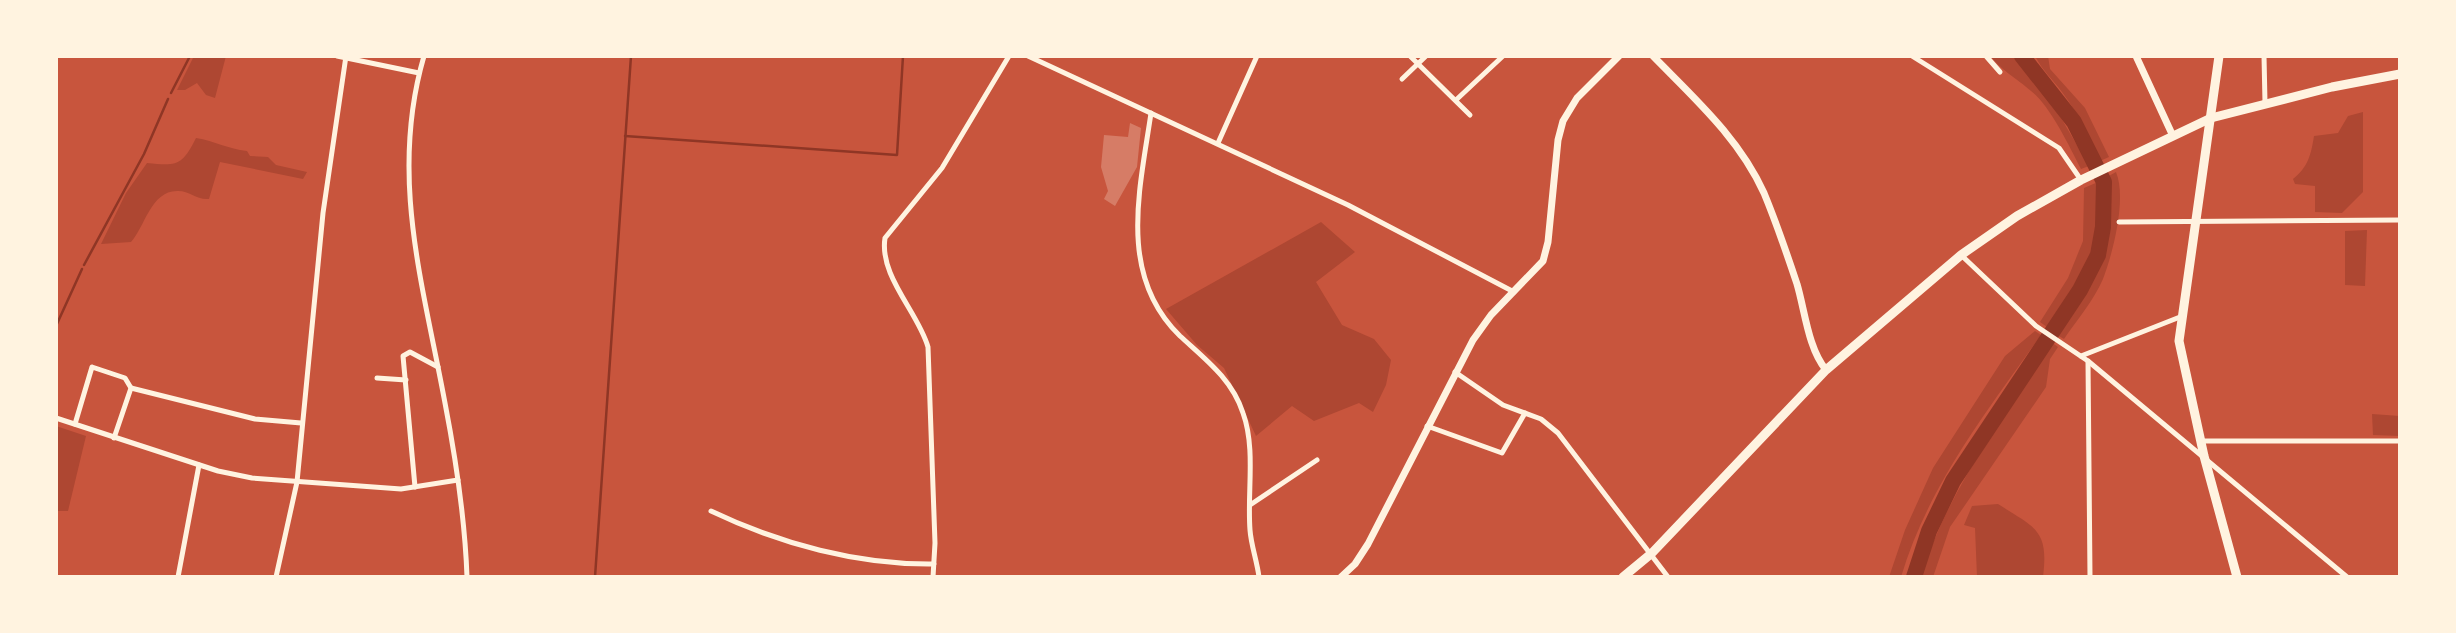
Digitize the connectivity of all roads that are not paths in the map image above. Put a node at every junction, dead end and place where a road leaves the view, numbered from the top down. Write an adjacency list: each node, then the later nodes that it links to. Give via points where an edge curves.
1 (337, 56): 16 (street)
2 (424, 56): 18 (street)
3 (1009, 56): 61 (street, via 942,168 885,238 883,251 928,347)
4 (1028, 56): 24 (street)
5 (1258, 56): 28 (street)
6 (1410, 56): 17 (street)
7 (1426, 56): 17 (street)
8 (1503, 56): 22 (street)
9 (1619, 56): 34 (street, via 1577,98 1563,121 1543,261)
10 (1653, 56): 39 (street, via 1724,130 1751,169)
11 (1912, 56): 29 (street, via 2059,148)
12 (1986, 56): 19 (street)
13 (2136, 56): 27 (street)
14 (2218, 56): 26 (main road)
15 (2264, 56): 23 (street)
16 (346, 57): 18 (street); 46 (street)
17 (1418, 64): 21 (street); 22 (street)
18 (419, 72): 38 (street, via 410,124 408,195)
19 (2000, 72)
20 (2400, 74): 23 (main road)
21 (1402, 79)
22 (1456, 100): 25 (street)
23 (2265, 103): 26 (main road)
24 (1151, 113): 28 (street); 58 (street, via 1139,199 1137,247 1143,276 1178,334 1222,375 1243,411 1249,434)
25 (1470, 115)
26 (2211, 118): 27 (main road); 31 (main road)
27 (2172, 134): 29 (main road)
28 (1218, 143): 34 (street)
29 (2081, 180): 33 (main road, via 2017,216)
30 (2400, 220): 31 (street)
31 (2195, 221): 32 (street); 35 (main road)
32 (2119, 222)
33 (1961, 256): 36 (street, via 2036,326); 39 (main road)
34 (1514, 292): 40 (street, via 1485,323)
35 (2180, 317): 36 (street); 50 (main road, via 2181,364)
36 (2081, 356): 37 (street)
37 (2088, 361): 52 (street); 70 (street)
38 (438, 367): 42 (street, via 410,352 404,356); 55 (street)
39 (1826, 370): 60 (main road)
40 (1455, 372): 44 (street, via 1503,405); 48 (street)
41 (377, 378): 42 (street)
42 (405, 380): 57 (street)
43 (131, 388): 46 (street, via 255,419); 47 (street, via 125,378 92,366); 49 (street)
44 (1525, 413): 48 (street, via 1502,453); 60 (street, via 1558,433)
45 (56, 418): 47 (street)
46 (301, 423): 56 (street)
47 (75, 424): 49 (street)
48 (1427, 426): 67 (street, via 1368,544)
49 (114, 438): 54 (street)
50 (2200, 441): 51 (street); 52 (main road)
51 (2400, 441)
52 (2204, 456): 71 (main road); 72 (street)
53 (1317, 460): 58 (street)
54 (199, 465): 56 (street, via 252,478); 62 (street)
55 (458, 481): 57 (street); 64 (street)
56 (297, 482): 57 (street); 63 (street)
57 (415, 487)
58 (1250, 505): 66 (street)
59 (711, 511): 61 (street, via 841,556 888,565)
60 (1651, 552): 68 (main road); 69 (street)
61 (934, 564): 65 (street)
62 (178, 577)
63 (276, 577)
64 (467, 577)
65 (933, 577)
66 (1259, 577)
67 (1342, 577)
68 (1623, 577)
69 (1668, 577)
70 (2090, 577)
71 (2237, 577)
72 (2347, 577)

